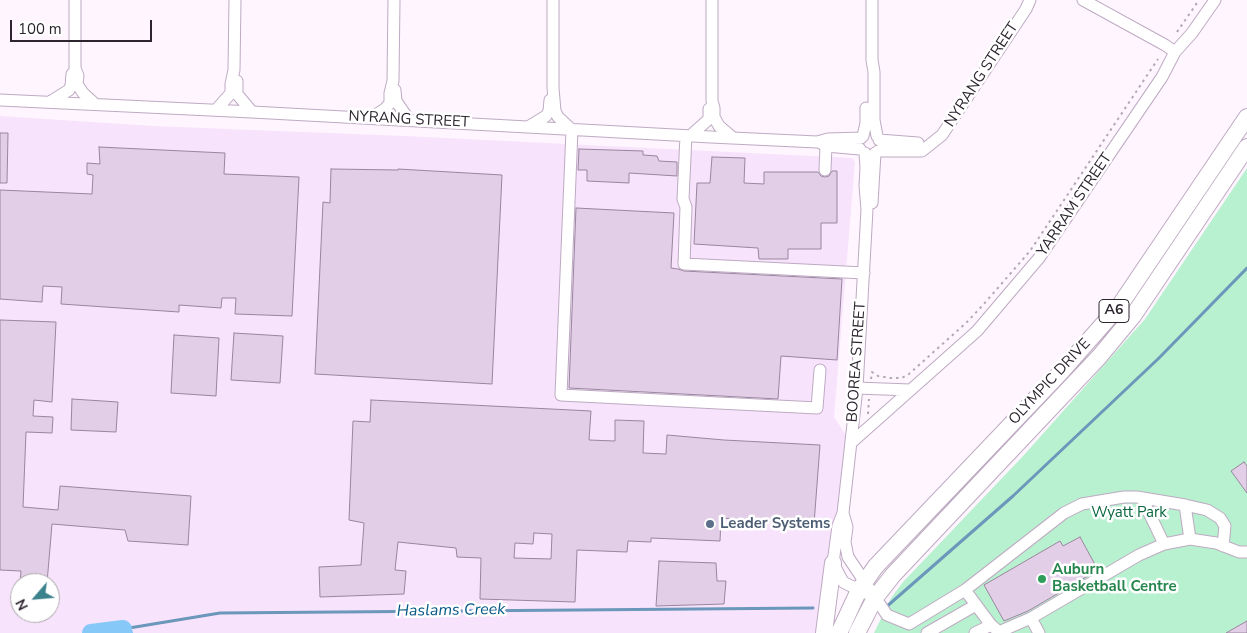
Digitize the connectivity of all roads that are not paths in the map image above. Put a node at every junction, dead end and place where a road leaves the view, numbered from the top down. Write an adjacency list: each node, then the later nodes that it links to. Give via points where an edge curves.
1 (75, 0): 11 (street)
2 (235, 0): 12 (street)
3 (394, 0): 13 (street)
4 (553, 0): 14 (street)
5 (712, 0): 16 (street)
6 (872, 0): 29 (street, BOOREA STREET, via 872,60 867,74 866,123)
7 (1030, 0): 29 (street, NYRANG STREET, via 942,135 922,150)
8 (1082, 0): 10 (street)
9 (1215, 0): 10 (street, YARRAM STREET)
10 (1175, 52): 35 (street, YARRAM STREET, via 1162,77 1039,258 977,331)
11 (75, 68): 17 (street, via 71,75 72,86); 18 (street, via 79,89)
12 (234, 70): 19 (street, via 231,93); 20 (street, via 237,94)
13 (393, 81): 22 (street, via 390,103); 23 (street, via 396,101)
14 (553, 88): 24 (street, via 546,116); 25 (street, via 555,111)
15 (0, 100): 17 (street, NYRANG STREET)
16 (712, 101): 26 (street, via 708,109 709,118); 27 (street, via 718,126)
17 (50, 102): 18 (street, NYRANG STREET)
18 (94, 104): 19 (street, NYRANG STREET)
19 (216, 110): 20 (street, NYRANG STREET)
20 (252, 112): 22 (street, NYRANG STREET)
21 (1247, 117): 45 (highway, OLYMPIC DRIVE / A6, via 1120,305 1061,372 876,566)
22 (370, 118): 23 (street, NYRANG STREET)
23 (409, 120): 24 (street, NYRANG STREET)
24 (528, 128): 25 (street, NYRANG STREET)
25 (572, 130): 26 (street, NYRANG STREET); 33 (street, via 561,395 817,408)
26 (688, 136): 27 (street, NYRANG STREET); 32 (street, via 683,199 686,206 684,264)
27 (732, 137): 28 (street, NYRANG STREET)
28 (822, 144): 29 (street, NYRANG STREET); 31 (street)
29 (870, 145): 32 (street, BOOREA STREET)
30 (1247, 147): 47 (highway, OLYMPIC DRIVE / A6, via 1134,316 890,577)
31 (825, 170)
32 (864, 273): 34 (street, BOOREA STREET)
33 (820, 370)
34 (857, 388): 35 (street); 36 (street, BOOREA STREET)
35 (910, 390): 36 (street, YARRAM STREET)
36 (851, 443): 39 (street, BOOREA STREET)
37 (1142, 498): 38 (street); 41 (street); 46 (street, via 1124,497 1073,507)
38 (1185, 505): 40 (street); 42 (street, via 1206,510 1220,518 1224,526)
39 (843, 513): 44 (street, BOOREA STREET); 45 (street, BOOREA STREET, via 846,554)
40 (1190, 539): 41 (street); 42 (street)
41 (1164, 544): 49 (street, via 1139,555)
42 (1223, 546): 43 (street)
43 (1247, 552)
44 (833, 563): 45 (street, BOOREA STREET, via 843,582); 52 (highway)
45 (862, 586): 47 (street, BOOREA STREET); 53 (highway, A6)
46 (965, 590): 48 (street); 50 (street)
47 (875, 598): 50 (street, BOOREA STREET, via 887,615); 54 (highway, A6)
48 (976, 605): 51 (street); 56 (street)
49 (1031, 618): 51 (street, via 1002,632); 58 (street)
50 (909, 624): 55 (street, BOOREA STREET)
51 (991, 625): 57 (street)
52 (824, 633)
53 (839, 633)
54 (857, 633)
55 (920, 633)
56 (926, 633)
57 (975, 633)
58 (1039, 633)

